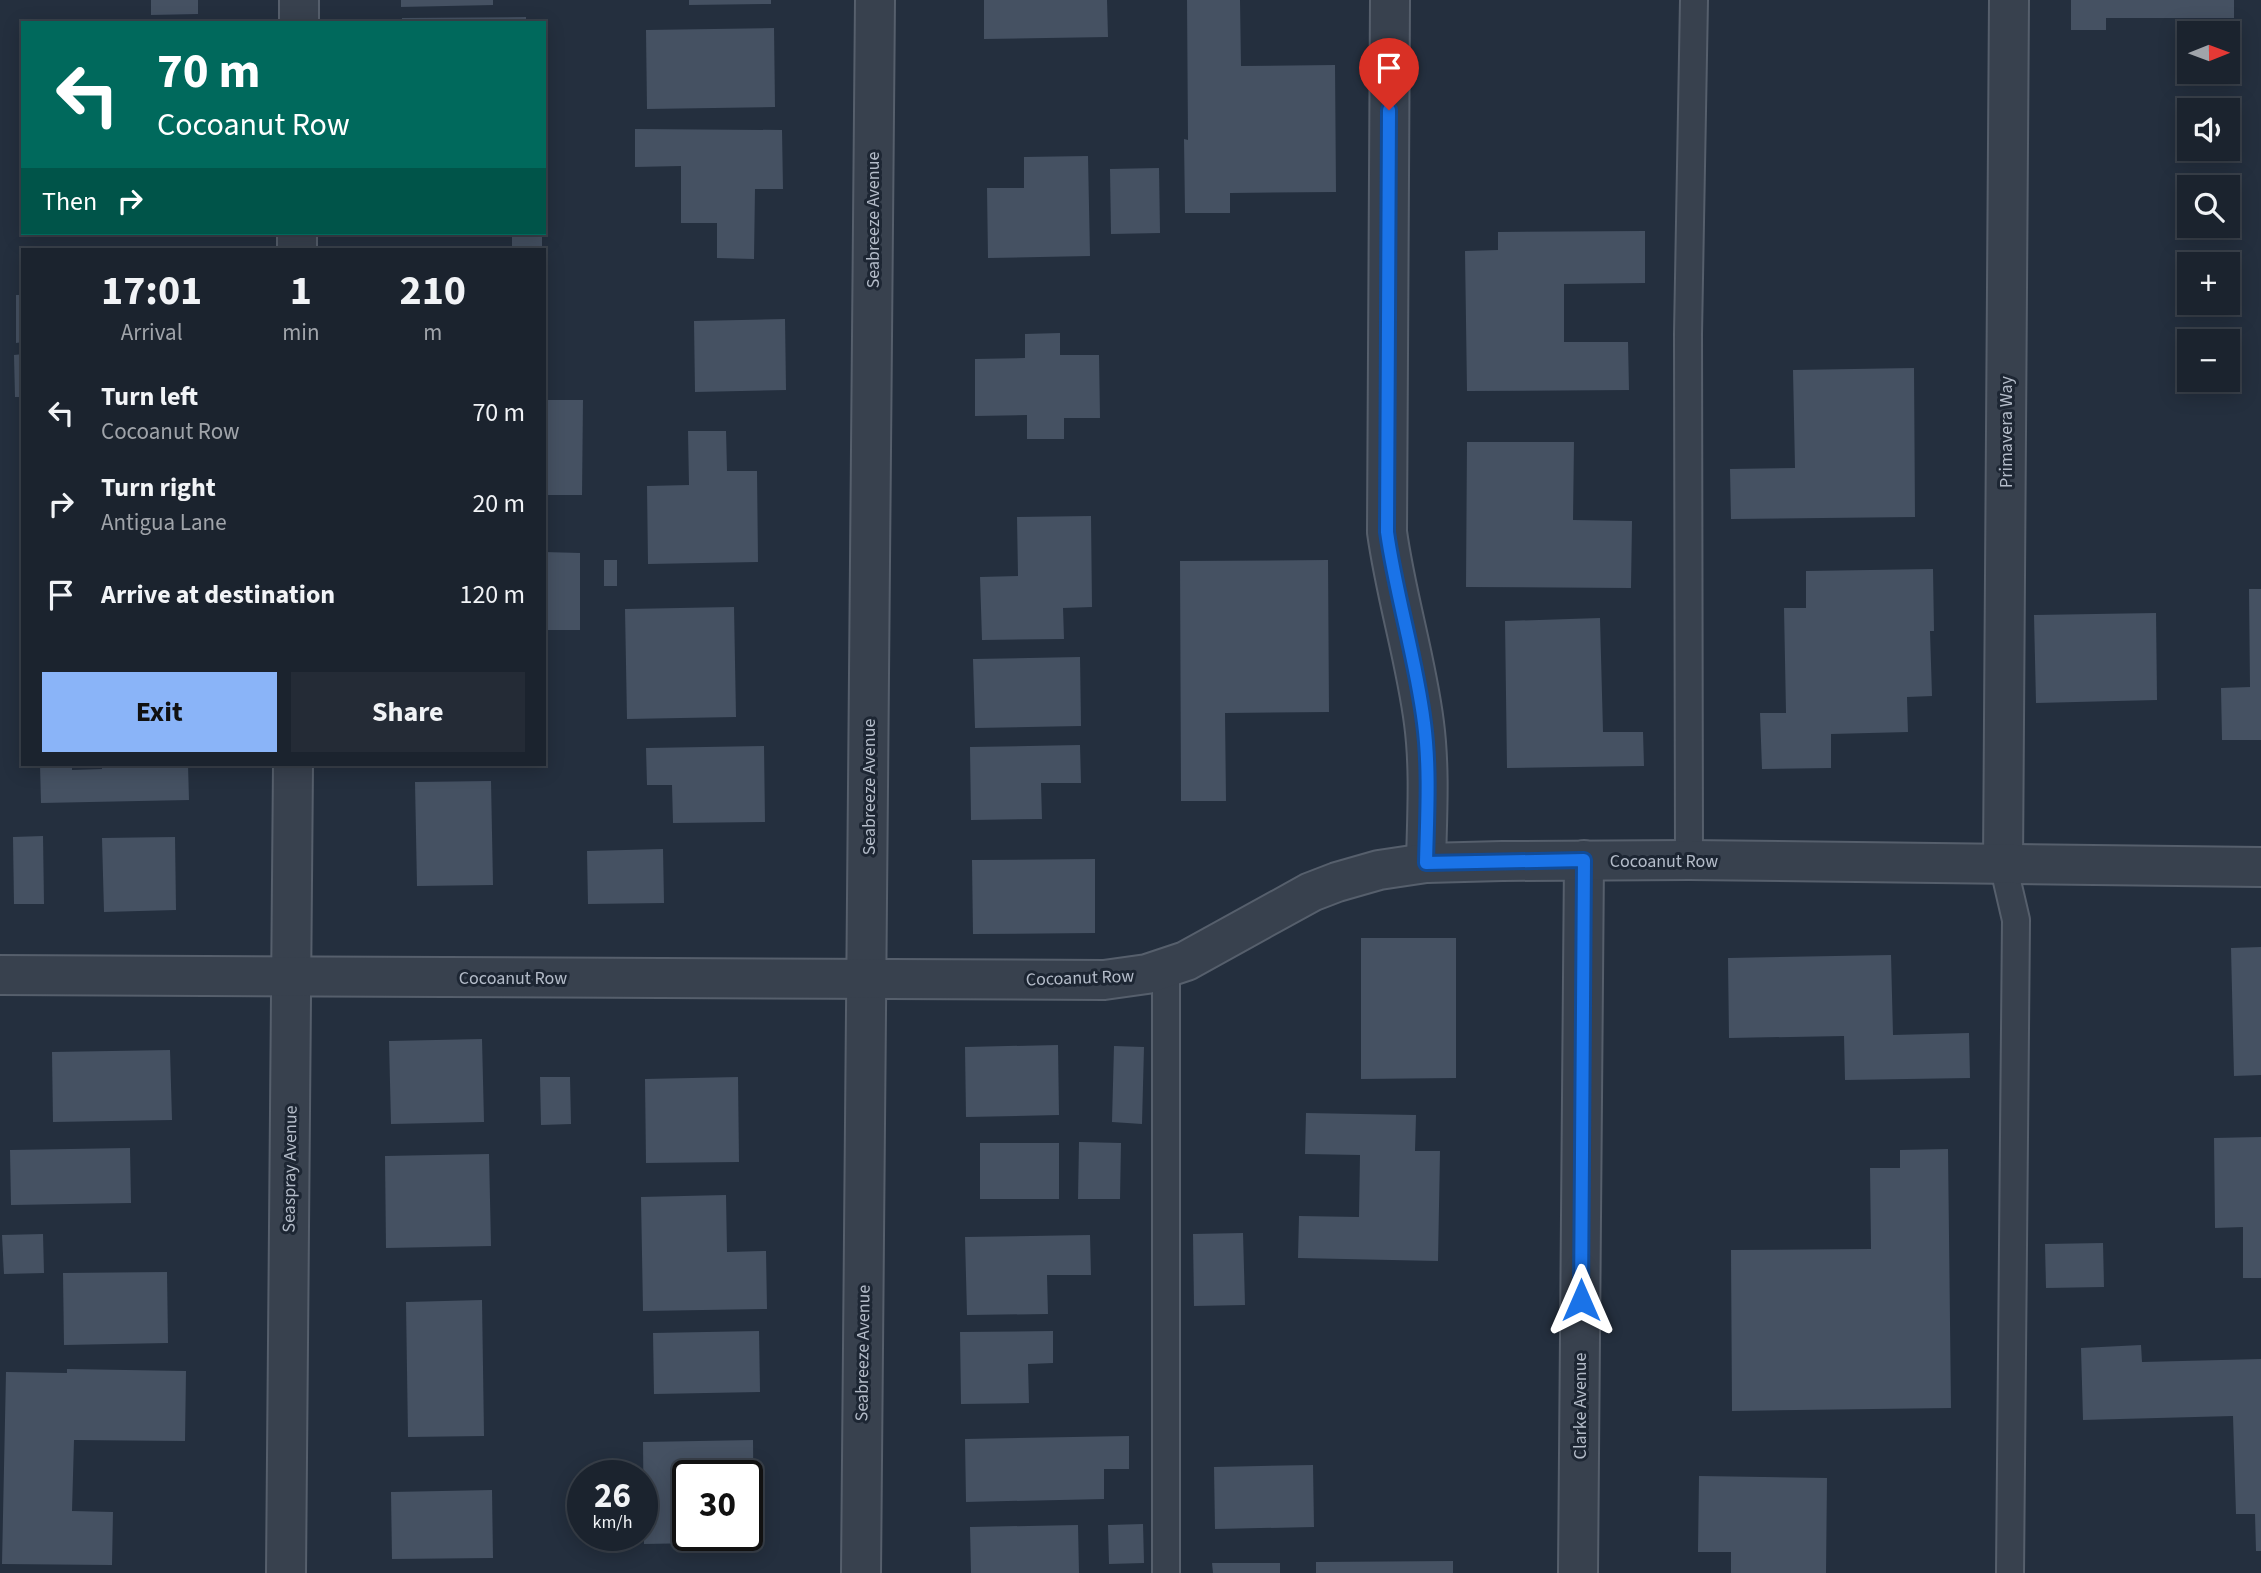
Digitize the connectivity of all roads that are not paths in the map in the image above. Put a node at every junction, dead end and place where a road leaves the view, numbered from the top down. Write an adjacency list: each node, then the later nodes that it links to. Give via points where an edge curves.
1 (299, 0): 6 (street)
2 (875, 0): 16 (street, Seabreeze Avenue)
3 (1390, 0): 10 (street, via 1387,532 1424,722)
4 (1694, 0): 9 (lane, via 1688,334)
5 (2009, 0): 11 (street, Primavera Way)
6 (299, 21)
7 (293, 766): 15 (street, Seaspray Avenue)
8 (1584, 860): 9 (street, Cocoanut Row); 10 (street, Cocoanut Row); 20 (street, Clarke Avenue)
9 (1689, 860): 11 (street, Cocoanut Row)
10 (1426, 863): 13 (street, Cocoanut Row, via 1379,870 1311,892 1209,950)
11 (2003, 864): 12 (street, Cocoanut Row); 21 (lane, via 2016,920)
12 (2261, 867)
13 (1166, 968): 16 (street, Cocoanut Row, via 1104,980); 19 (lane)
14 (0, 975): 15 (street, Cocoanut Row)
15 (292, 977): 16 (street, Cocoanut Row); 17 (street, Seaspray Avenue)
16 (867, 979): 18 (street, Seabreeze Avenue)
17 (286, 1573)
18 (861, 1573)
19 (1166, 1573)
20 (1578, 1573)
21 (2010, 1573)

